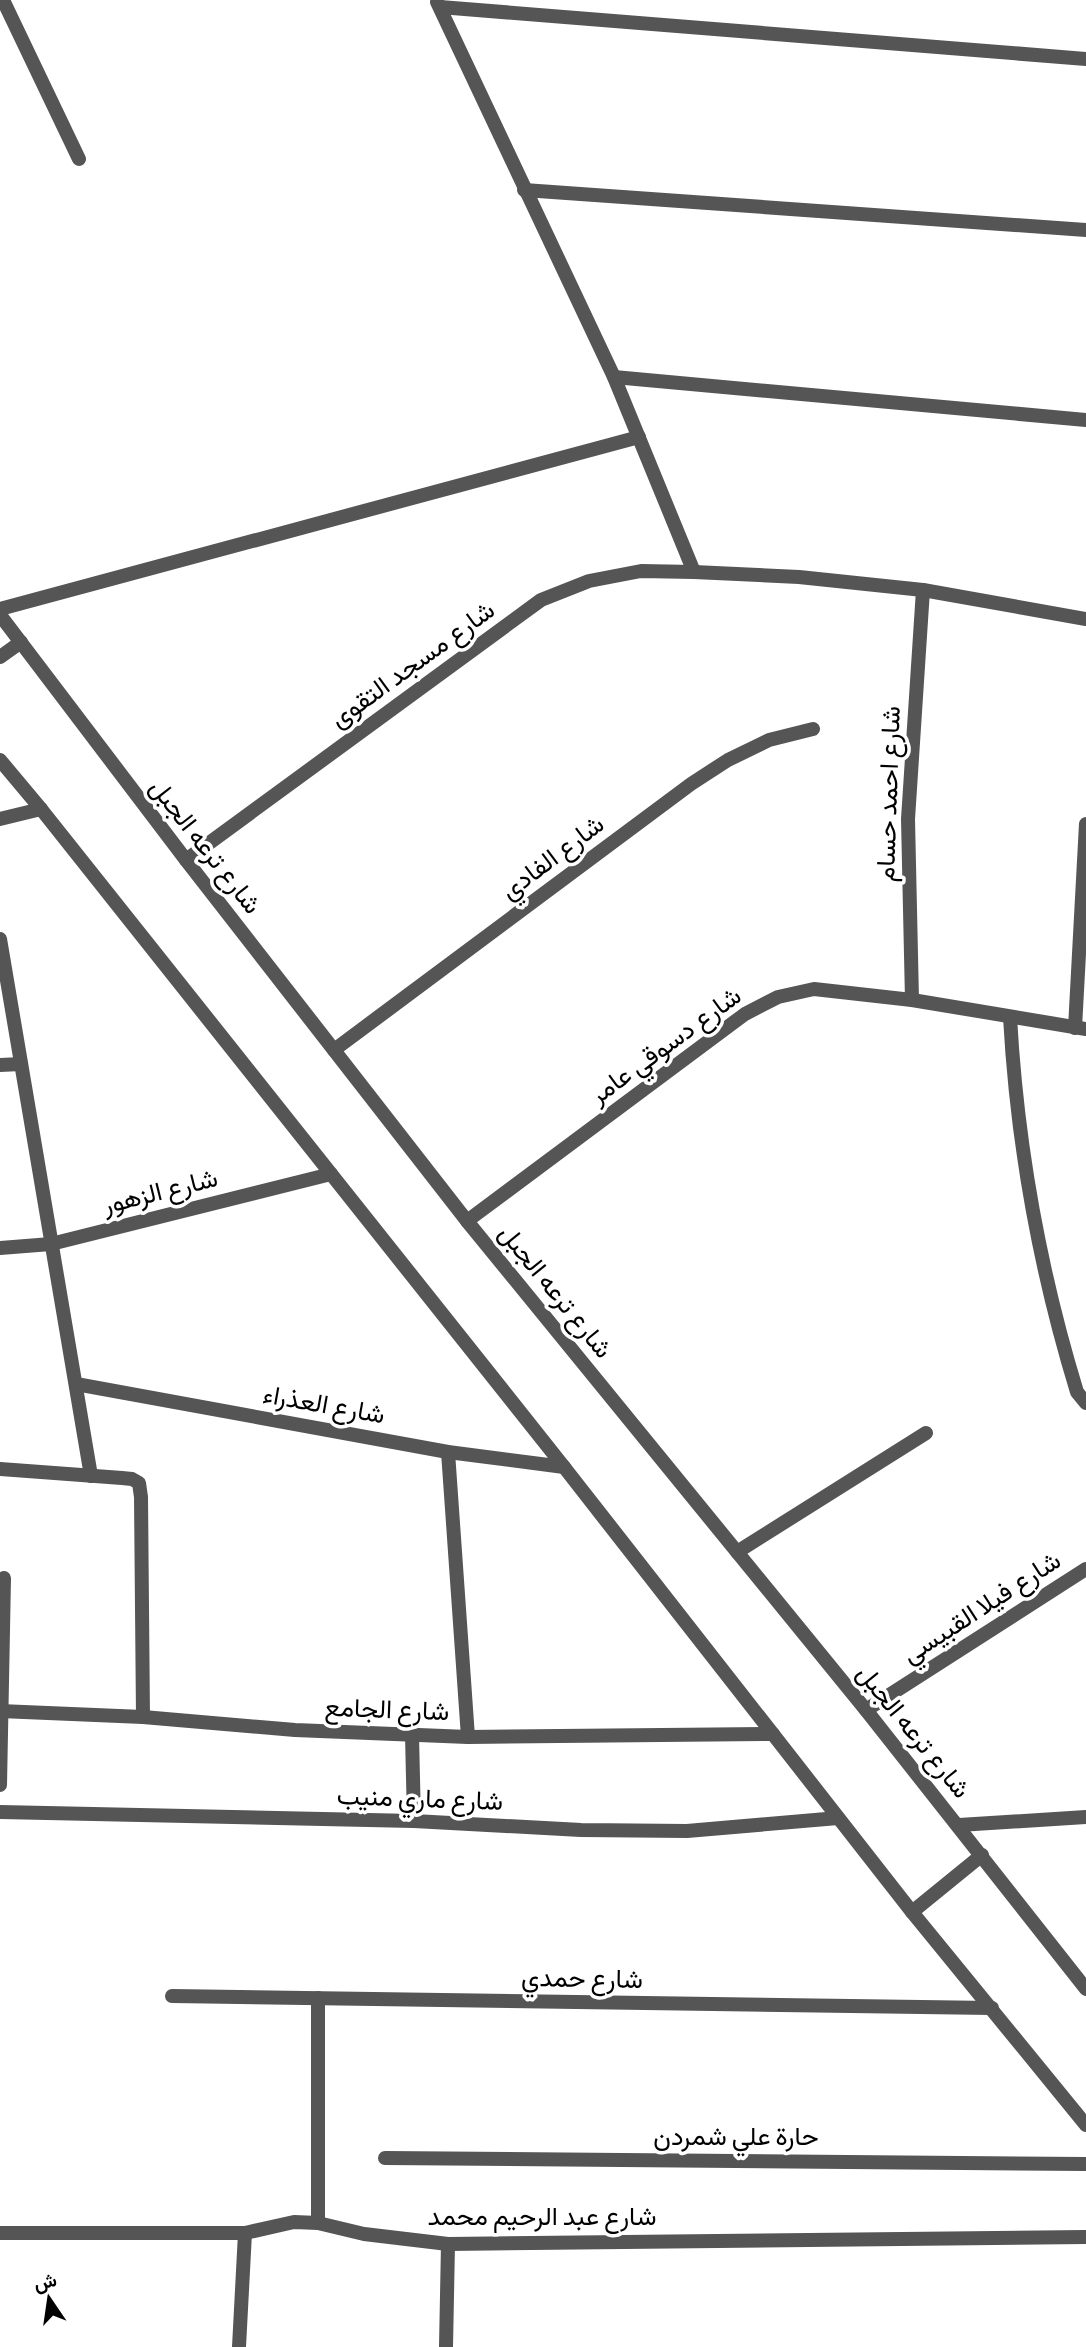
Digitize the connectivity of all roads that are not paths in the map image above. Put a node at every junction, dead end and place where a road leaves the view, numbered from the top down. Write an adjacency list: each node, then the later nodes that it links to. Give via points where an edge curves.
1 (3, 0): 4 (street)
2 (438, 4): 3 (street); 5 (street)
3 (1086, 59)
4 (79, 159)
5 (524, 190): 6 (street); 7 (street)
6 (1086, 230)
7 (614, 377): 8 (street); 9 (street)
8 (1086, 420)
9 (639, 438): 10 (street); 12 (street)
10 (694, 572): 11 (street, شارع مسجد التقوى); 23 (street, شارع مسجد التقوى, via 641,571 589,580 541,600)
11 (923, 590): 14 (street, شارع مسجد التقوى); 25 (street, شارع احمد حسام, via 908,819)
12 (0, 609)
13 (0, 615): 15 (street, شارع ترعه الجبل)
14 (1086, 619)
15 (21, 642): 16 (street); 23 (street, شارع ترعه الجبل)
16 (3, 655)
17 (813, 729): 28 (street, شارع الفادي, via 769,740 691,784)
18 (0, 760): 19 (street)
19 (41, 809): 20 (street); 31 (street)
20 (0, 819)
21 (1086, 824): 22 (street)
22 (1086, 840): 27 (street)
23 (186, 860): 28 (street, شارع ترعه الجبل)
24 (0, 939): 29 (street)
25 (912, 1000): 26 (street, شارع دسوقي عامر); 32 (street, شارع دسوقي عامر, via 814,989 778,997 745,1014)
26 (1010, 1017): 27 (street, شارع دسوقي عامر); 36 (street, via 1020,1132 1045,1267 1077,1392)
27 (1080, 1028)
28 (334, 1050): 32 (street, شارع ترعه الجبل)
29 (21, 1064): 30 (street); 33 (street)
30 (0, 1065)
31 (331, 1174): 33 (street, شارع الزهور); 39 (street)
32 (467, 1221): 42 (street, شارع ترعه الجبل)
33 (51, 1244): 34 (street, شارع الزهور); 35 (street)
34 (0, 1248)
35 (76, 1384): 38 (street, شارع العذراء); 41 (street)
36 (1086, 1403)
37 (926, 1433): 42 (street)
38 (448, 1452): 39 (street, شارع العذراء); 50 (street)
39 (564, 1467): 48 (street)
40 (0, 1469): 41 (street)
41 (91, 1476): 47 (street, via 132,1479 141,1489)
42 (737, 1552): 45 (street, شارع ترعه الجبل)
43 (1086, 1569): 45 (street, شارع فيلا القبيسي)
44 (4, 1578): 46 (street)
45 (866, 1710): 56 (street, شارع ترعه الجبل)
46 (1, 1711): 47 (street, شارع الجامع); 51 (street)
47 (143, 1717): 49 (street, شارع الجامع)
48 (773, 1734): 50 (street, شارع الجامع); 54 (street)
49 (412, 1735): 50 (street, شارع الجامع); 55 (street)
50 (468, 1737)
51 (0, 1785)
52 (0, 1812): 55 (street, شارع ماري منيب)
53 (1086, 1817): 56 (street)
54 (838, 1818): 55 (street, شارع ماري منيب, via 687,1831); 58 (street)
55 (414, 1821)
56 (959, 1825): 57 (street, شارع ترعه الجبل)
57 (982, 1855): 58 (street); 59 (street, شارع ترعه الجبل)
58 (912, 1912): 62 (street)
59 (1086, 1989)
60 (172, 1996): 61 (street, شارع حمدي)
61 (318, 1998): 62 (street, شارع حمدي); 66 (street)
62 (992, 2008): 63 (street)
63 (1086, 2125)
64 (385, 2158): 65 (street, حارة علي شمردن)
65 (1086, 2164)
66 (318, 2223): 68 (street, شارع عبد الرحيم محمد, via 294,2222); 70 (street, شارع عبد الرحيم محمد, via 364,2234)
67 (0, 2233): 68 (street, شارع عبد الرحيم محمد)
68 (245, 2233): 71 (street)
69 (1086, 2237): 70 (street, شارع عبد الرحيم محمد)
70 (448, 2244): 72 (street)
71 (239, 2347)
72 (446, 2347)

